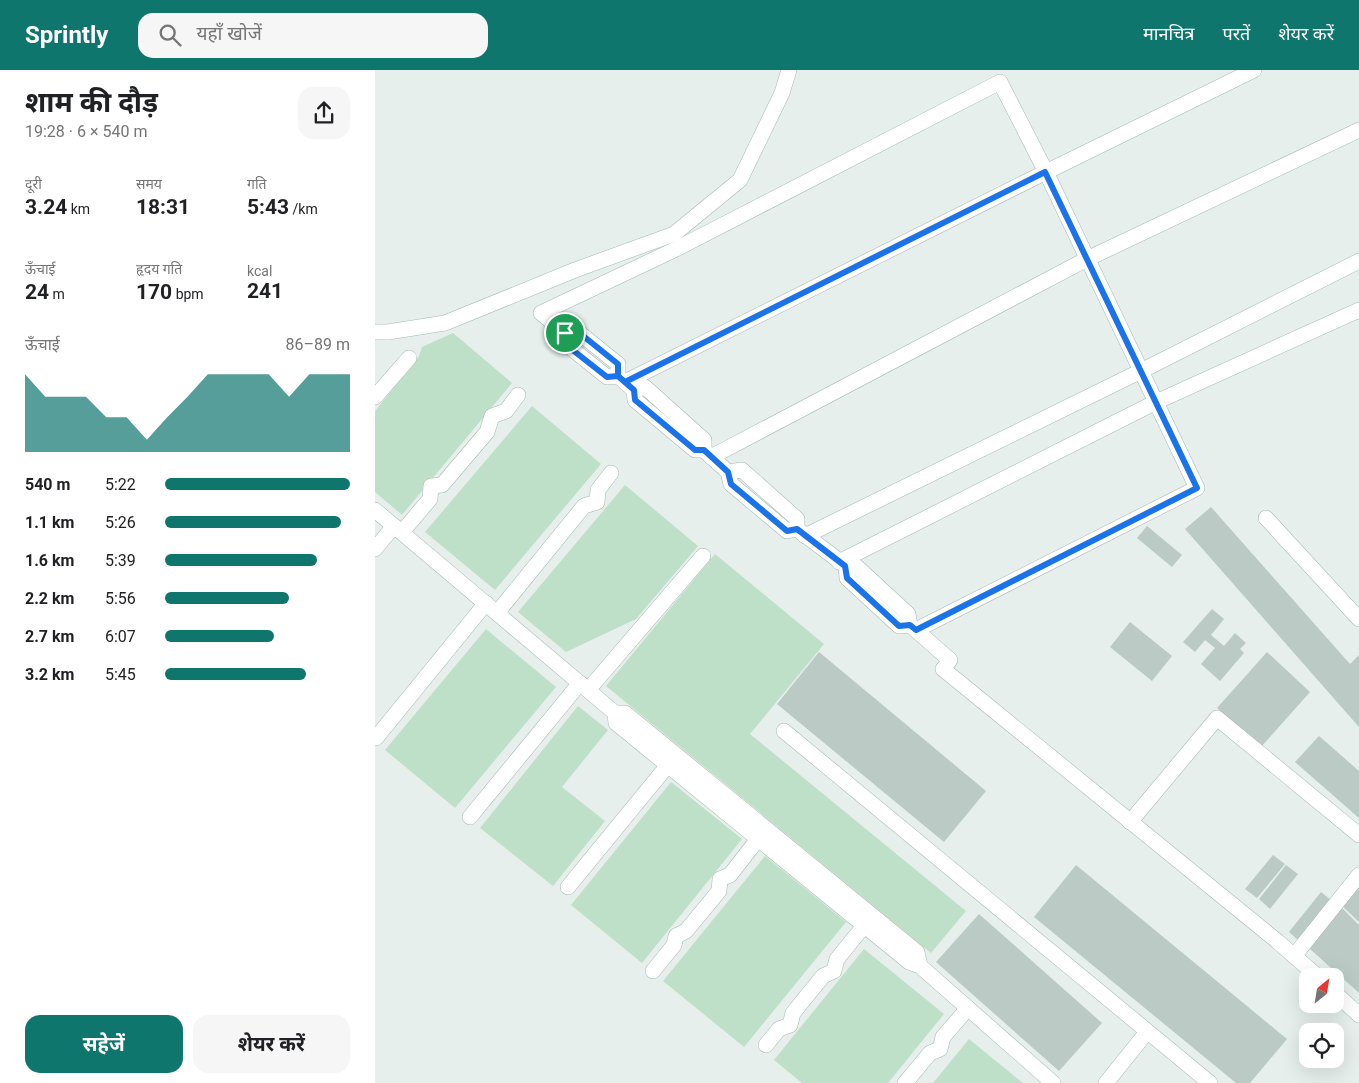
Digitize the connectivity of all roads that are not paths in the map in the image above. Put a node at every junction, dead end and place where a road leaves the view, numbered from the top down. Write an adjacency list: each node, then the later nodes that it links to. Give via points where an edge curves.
1 (789, 70): 8 (street, via 782,93 740,180 674,234 445,322)
2 (1254, 70): 4 (street)
3 (1359, 130): 5 (street)
4 (1045, 172): 5 (street); 11 (street); 11 (street, via 1000,82 676,249 541,313 565,333 577,331 618,364)
5 (1087, 259): 10 (street); 15 (street)
6 (1359, 261): 10 (street)
7 (1359, 310): 14 (street)
8 (375, 332)
9 (409, 358): 13 (street)
10 (1141, 371): 14 (street); 20 (street)
11 (626, 383): 15 (street, via 645,388 704,440)
12 (518, 395): 19 (street, via 506,411 492,416 487,432 442,484 431,486 430,499)
13 (375, 397)
14 (1156, 402): 23 (street); 27 (street, via 1197,488)
15 (708, 453): 20 (street, via 728,472 742,470 797,519)
16 (611, 473): 25 (street, via 598,490 597,502 584,506)
17 (375, 510): 19 (street)
18 (1266, 518): 26 (street)
19 (398, 529): 21 (street); 24 (street)
20 (801, 532): 23 (street)
21 (375, 549)
22 (703, 556): 28 (street)
23 (842, 564): 27 (street, via 857,567 908,614)
24 (486, 603): 25 (street); 31 (street)
25 (497, 613): 28 (street)
26 (1359, 619)
27 (913, 628): 34 (street, via 950,660 943,669)
28 (584, 686): 29 (street); 33 (street)
29 (615, 713): 32 (street, via 616,723); 41 (street, via 625,713 887,927 917,952)
30 (784, 731): 47 (street)
31 (376, 738)
32 (668, 766): 36 (street); 38 (street)
33 (470, 817)
34 (1130, 822): 35 (street, via 1217,718); 40 (street)
35 (1359, 835)
36 (758, 839): 39 (street); 43 (street, via 731,875 720,879 719,891 686,931 676,936 674,945)
37 (1359, 875): 40 (street)
38 (568, 887)
39 (864, 926): 41 (street, via 909,962); 48 (street, via 837,959 834,971 823,976 793,1013 790,1025 779,1029)
40 (1294, 956): 42 (street)
41 (920, 966): 45 (street)
42 (1308, 968)
43 (653, 972)
44 (1344, 1001): 46 (street)
45 (968, 1008): 49 (street, via 943,1037 940,1049 930,1053); 50 (street)
46 (1359, 1015)
47 (1147, 1032): 51 (street); 52 (street)
48 (766, 1045)
49 (905, 1083)
50 (1053, 1083)
51 (1106, 1083)
52 (1209, 1083)

